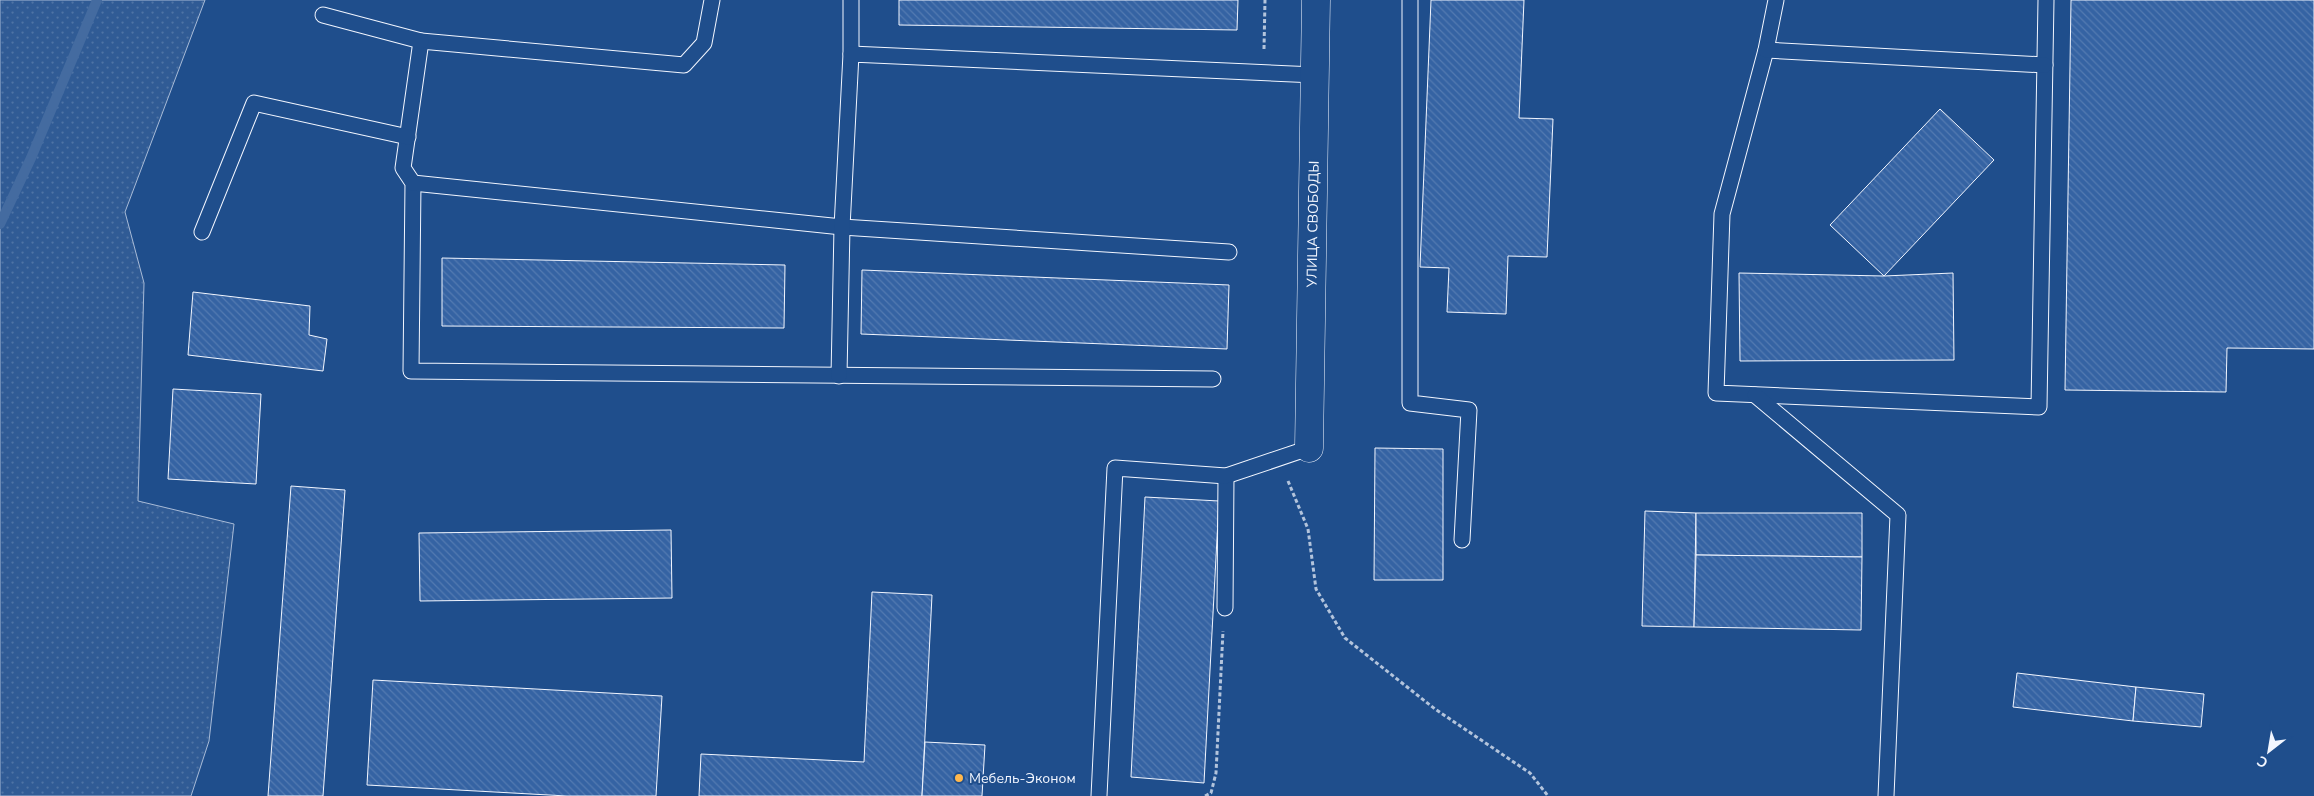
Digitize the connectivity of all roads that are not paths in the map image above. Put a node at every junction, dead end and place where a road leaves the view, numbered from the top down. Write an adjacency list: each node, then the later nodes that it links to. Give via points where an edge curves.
1 (712, 0): 8 (lane, via 704,43 684,65)
2 (851, 0): 10 (lane)
3 (1316, 0): 12 (street, УЛИЦА СВОБОДЫ)
4 (1410, 0): 23 (lane, via 1410,402 1469,410)
5 (1776, 0): 9 (lane)
6 (2046, 0): 11 (lane)
7 (323, 15): 8 (lane)
8 (421, 41): 13 (lane)
9 (1766, 50): 11 (lane); 20 (lane, via 1722,214 1716,394)
10 (851, 54): 12 (lane); 15 (lane)
11 (2045, 65): 20 (lane, via 2040,408)
12 (1315, 75): 21 (street, УЛИЦА СВОБОДЫ)
13 (408, 137): 14 (lane, via 403,168); 16 (lane, via 254,104)
14 (413, 183): 15 (lane); 18 (lane, via 411,371)
15 (842, 227): 17 (lane); 18 (lane)
16 (202, 232)
17 (1229, 252)
18 (839, 376): 19 (lane)
19 (1213, 379)
20 (1755, 395): 26 (lane, via 1898,515)
21 (1309, 448): 22 (lane)
22 (1226, 476): 24 (lane); 25 (lane, via 1115,468)
23 (1462, 540)
24 (1225, 608)
25 (1099, 796)
26 (1886, 796)

